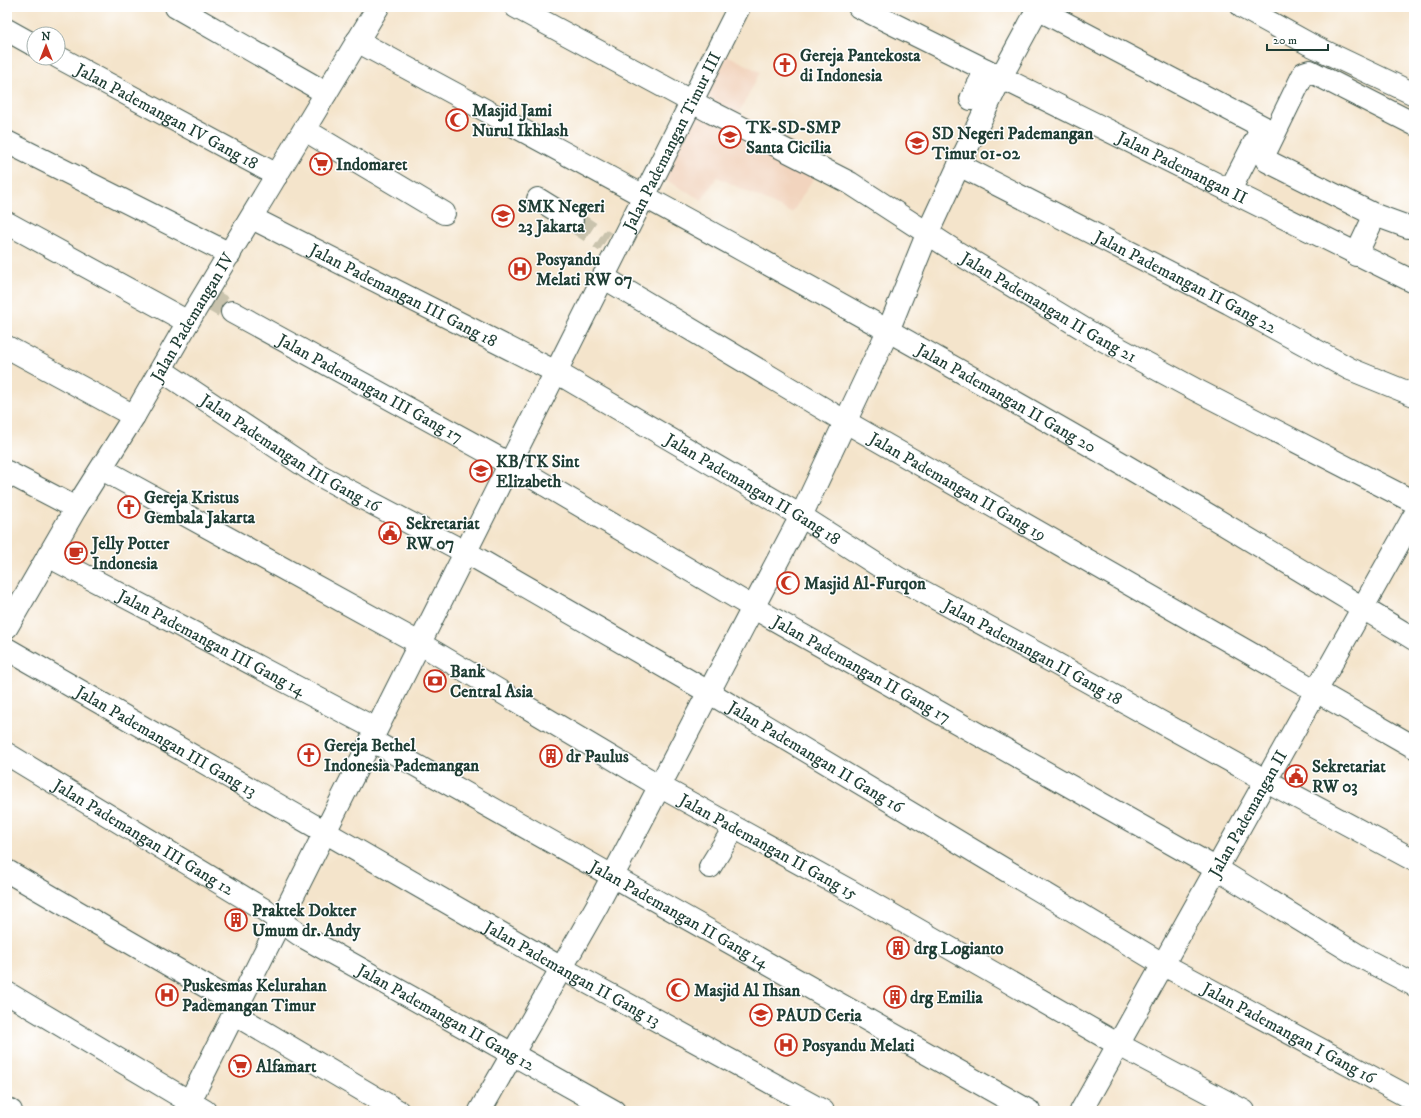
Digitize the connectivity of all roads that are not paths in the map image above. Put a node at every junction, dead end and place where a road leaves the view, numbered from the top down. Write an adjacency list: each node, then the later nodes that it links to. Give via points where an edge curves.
1 (176, 7): 14 (street)
2 (378, 7): 10 (street, Jalan Pademangan IV)
3 (516, 7): 17 (street, Jalan Pademangan II Gang 21)
4 (738, 7): 17 (street, Jalan Pademangan Timur III)
5 (859, 7): 13 (street)
6 (1242, 7): 11 (street)
7 (1037, 8): 13 (street); 19 (street)
8 (7, 30): 9 (street)
9 (26, 40)
10 (356, 41): 14 (street, Jalan Pademangan IV); 25 (street, Jalan Pademangan II Gang 20)
11 (1309, 44): 15 (street); 19 (street)
12 (66, 61): 23 (street, Jalan Pademangan IV Gang 18)
13 (993, 74): 16 (street); 22 (street); 24 (street, Jalan Pademangan II)
14 (326, 93): 20 (street, Jalan Pademangan IV)
15 (1414, 94)
16 (971, 99)
17 (691, 101): 25 (street, Jalan Pademangan Timur III); 33 (street, Jalan Pademangan II Gang 21, via 850,183)
18 (1414, 124): 28 (street, via 1310,71 1304,73 1264,155 1267,160)
19 (1262, 127): 24 (street)
20 (305, 130): 23 (street, Jalan Pademangan IV); 27 (street)
21 (7, 142): 35 (street)
22 (959, 165): 33 (street); 44 (street, Jalan Pademangan II Gang 22, via 1228,303 1350,369)
23 (277, 175): 29 (street, Jalan Pademangan IV)
24 (1230, 190): 34 (street, Jalan Pademangan II)
25 (644, 196): 36 (street, Jalan Pademangan Timur III, via 611,245); 40 (street, Jalan Pademangan II Gang 20)
26 (538, 199): 30 (street)
27 (444, 213)
28 (1375, 215): 32 (street, via 1408,228); 34 (street)
29 (252, 218): 35 (street, Jalan Pademangan IV); 43 (street, Jalan Pademangan III Gang 18)
30 (572, 220)
31 (7, 223): 39 (street)
32 (1414, 226)
33 (928, 232): 40 (street); 50 (street, Jalan Pademangan II Gang 21, via 1008,284 1094,335)
34 (1358, 250): 37 (street, Jalan Pademangan II)
35 (230, 254): 39 (street, Jalan Pademangan IV)
36 (603, 277): 43 (street, Jalan Pademangan Timur III); 46 (street, Jalan Pademangan II Gang 19)
37 (1414, 282)
38 (232, 312): 47 (street, Jalan Pademangan III Gang 17)
39 (188, 322): 42 (street, Jalan Pademangan IV)
40 (888, 331): 46 (street); 59 (street, Jalan Pademangan II Gang 20, via 1124,465)
41 (7, 347): 45 (street)
42 (161, 370): 45 (street, Jalan Pademangan IV); 55 (street, Jalan Pademangan III Gang 16, via 317,474)
43 (556, 372): 47 (street, Jalan Pademangan Timur III); 52 (street, Jalan Pademangan II Gang 18)
44 (1414, 395)
45 (134, 416): 48 (street, Jalan Pademangan IV)
46 (846, 422): 52 (street); 64 (street, Jalan Pademangan II Gang 19)
47 (509, 464): 55 (street, Jalan Pademangan Timur III); 58 (street, Jalan Pademangan II Gang 17)
48 (102, 469): 51 (street, Jalan Pademangan IV); 62 (street, Jalan Pademangan II Gang 15)
49 (7, 472): 51 (street)
50 (1414, 502)
51 (76, 508): 56 (street, Jalan Pademangan IV)
52 (802, 516): 58 (street); 69 (street, Jalan Pademangan II Gang 18, via 898,578)
53 (1414, 516): 54 (street, Jalan Pademangan II)
54 (1408, 537): 59 (street, Jalan Pademangan II)
55 (465, 553): 62 (street, Jalan Pademangan Timur III); 65 (street, Jalan Pademangan II Gang 16)
56 (48, 556): 57 (street, Jalan Pademangan IV); 66 (street, Jalan Pademangan III Gang 14)
57 (14, 596): 60 (street, Jalan Pademangan IV)
58 (754, 608): 65 (street); 75 (street, Jalan Pademangan II Gang 17)
59 (1364, 608): 61 (street, Jalan Pademangan II Gang 20); 64 (street, Jalan Pademangan II)
60 (7, 627)
61 (1414, 639)
62 (419, 643): 66 (street, Jalan Pademangan Timur III); 70 (street, Jalan Pademangan II Gang 15)
63 (7, 649): 72 (street, Jalan Pademangan III Gang 13)
64 (1316, 692): 67 (street, Jalan Pademangan II Gang 19); 69 (street, Jalan Pademangan II)
65 (710, 693): 70 (street); 79 (street, Jalan Pademangan II Gang 16)
66 (374, 735): 72 (street, Jalan Pademangan Timur III); 77 (street, Jalan Pademangan II Gang 14)
67 (1414, 747)
68 (7, 754): 78 (street, Jalan Pademangan III Gang 12)
69 (1265, 780): 73 (street, Jalan Pademangan II Gang 18); 75 (street, Jalan Pademangan II)
70 (661, 787): 71 (street, Jalan Pademangan II Gang 15); 77 (street)
71 (734, 828): 74 (street); 84 (street, Jalan Pademangan II Gang 15)
72 (325, 833): 78 (street, Jalan Pademangan Timur III); 80 (street, Jalan Pademangan II Gang 13)
73 (1414, 860)
74 (710, 867)
75 (1217, 869): 79 (street, Jalan Pademangan II); 81 (street, Jalan Pademangan II Gang 17, via 1359,956)
76 (7, 871): 83 (street)
77 (613, 875): 80 (street); 94 (street, Jalan Pademangan II Gang 14)
78 (280, 920): 83 (street, Jalan Pademangan Timur III); 85 (street, Jalan Pademangan II Gang 12, via 300,935)
79 (1158, 961): 84 (street, Jalan Pademangan II); 86 (street, Jalan Pademangan I Gang 16)
80 (562, 968): 85 (street); 93 (street, Jalan Pademangan II Gang 13)
81 (1414, 985)
82 (7, 993): 87 (street)
83 (236, 1009): 87 (street, Jalan Pademangan Timur III); 90 (street)
84 (1120, 1044): 95 (street, Jalan Pademangan II); 96 (street, Jalan Pademangan II Gang 15)
85 (512, 1055): 91 (street); 92 (street, Jalan Pademangan II Gang 12)
86 (1414, 1100)
87 (193, 1108)
88 (7, 1109): 89 (street)
89 (11, 1111)
90 (398, 1111)
91 (480, 1111)
92 (614, 1111)
93 (823, 1111)
94 (1029, 1111)
95 (1081, 1111)
96 (1244, 1111)

